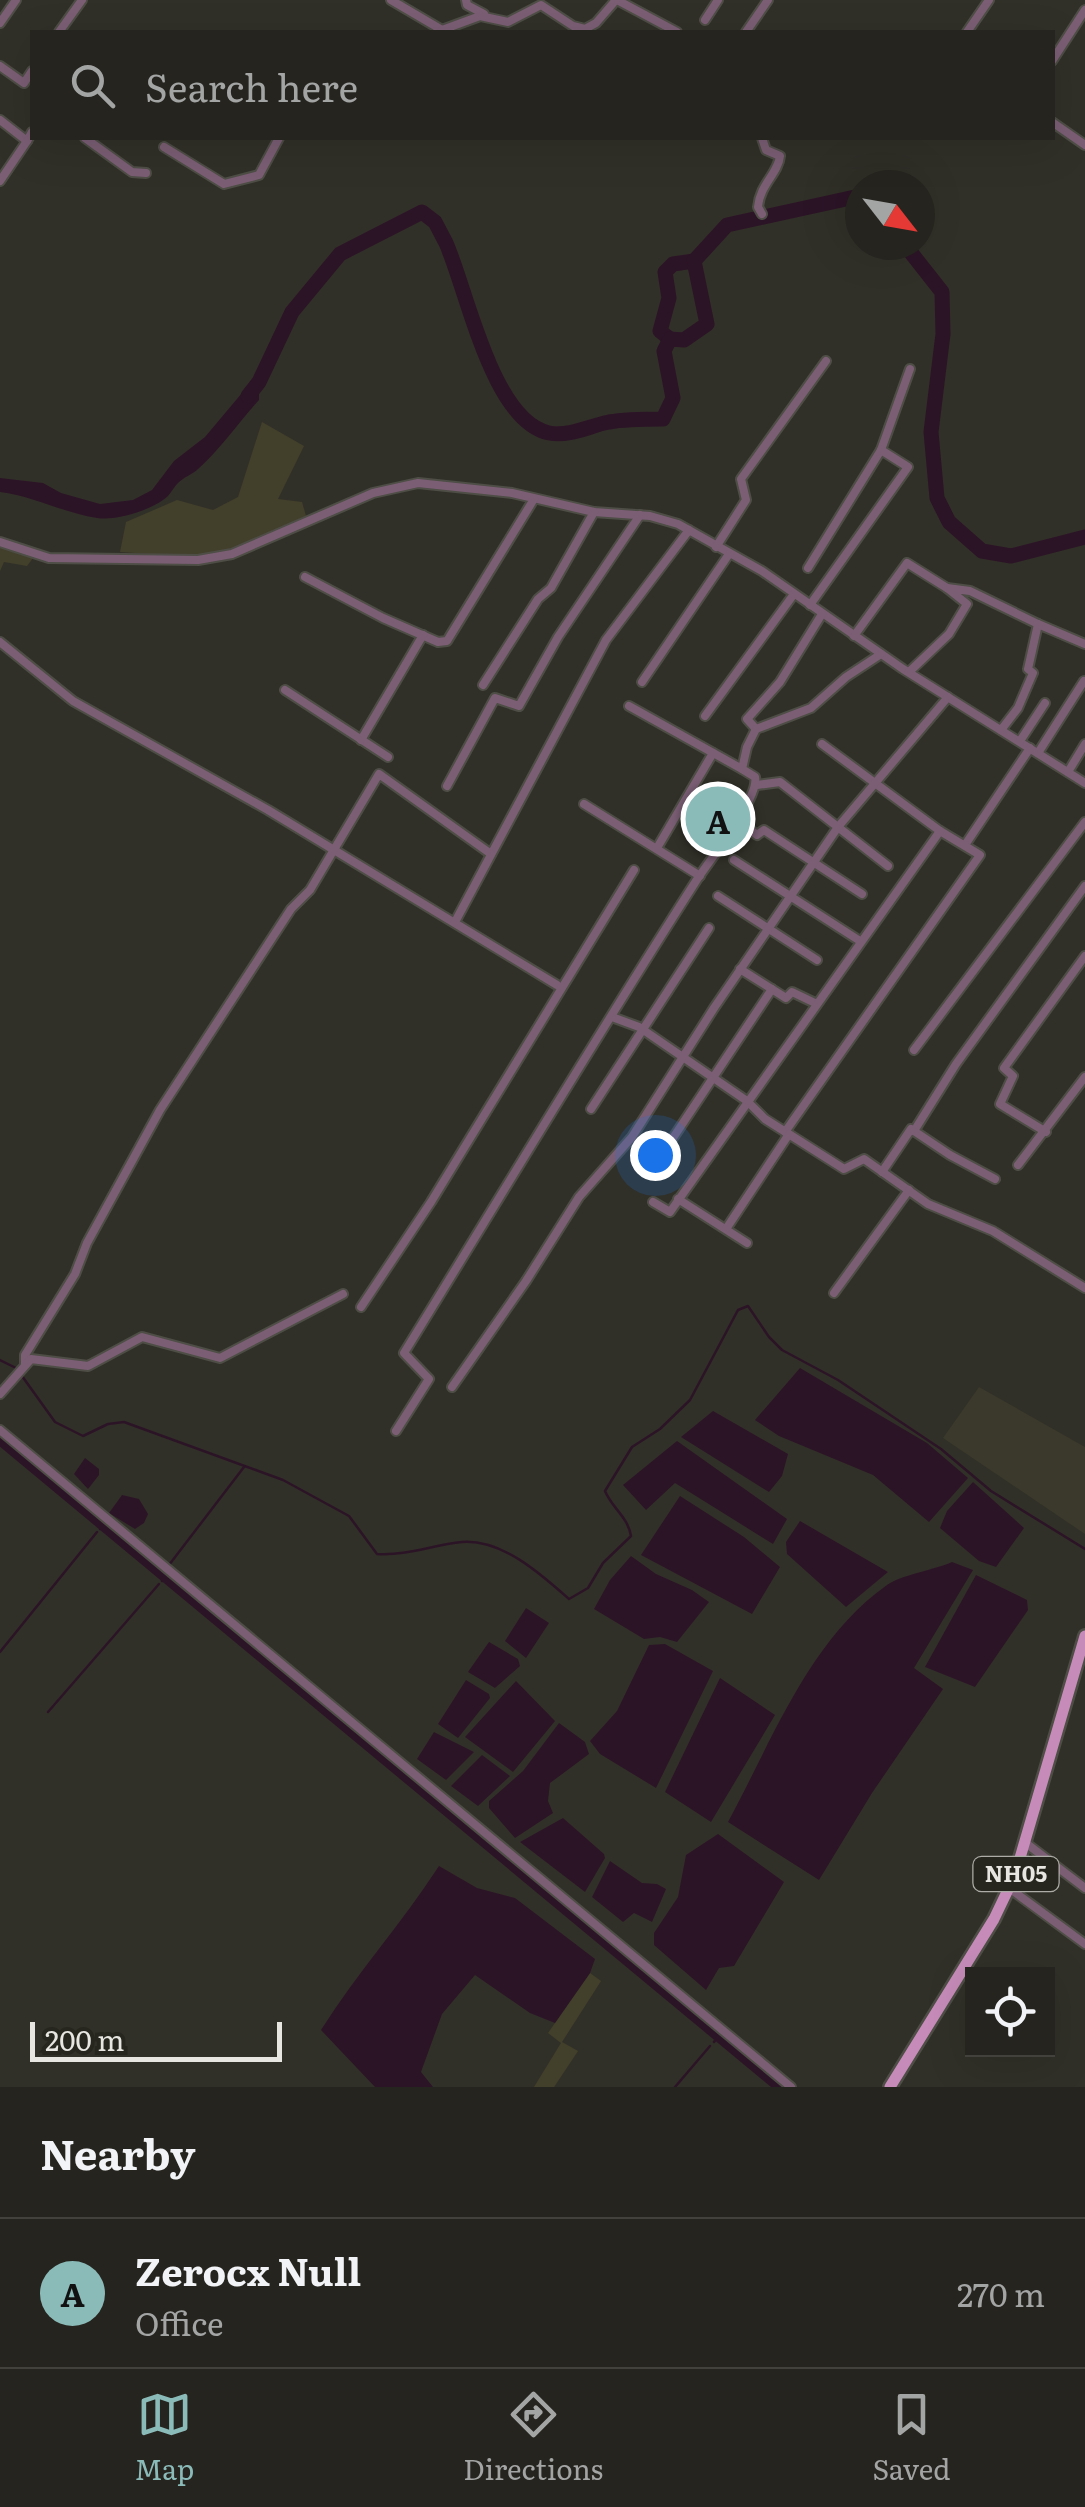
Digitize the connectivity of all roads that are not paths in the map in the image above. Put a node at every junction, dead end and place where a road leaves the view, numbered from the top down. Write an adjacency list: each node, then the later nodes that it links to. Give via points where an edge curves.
1 (16, 0): 12 (street)
2 (82, 0): 13 (street)
3 (391, 0): 14 (street)
4 (466, 0): 10 (street)
5 (616, 0): 10 (street, via 585,29 541,5 508,22); 16 (street)
6 (718, 0): 11 (street)
7 (768, 0): 17 (street)
8 (989, 0): 18 (street)
9 (1085, 10): 19 (street)
10 (488, 16): 15 (street)
11 (705, 20)
12 (0, 23)
13 (60, 30)
14 (440, 30)
15 (443, 30)
16 (673, 30)
17 (747, 30)
18 (968, 30)
19 (1055, 56)
20 (0, 66): 21 (street, via 24,83)
21 (30, 73)
22 (0, 120): 24 (street)
23 (1055, 124): 28 (street)
24 (30, 136): 31 (street)
25 (88, 140): 30 (street, via 132,172)
26 (278, 140): 29 (street, via 259,175 224,184)
27 (763, 140): 32 (street, via 780,162 759,193)
28 (1085, 145)
29 (164, 147)
30 (146, 173)
31 (0, 181)
32 (762, 214)
33 (826, 360): 41 (street, via 742,479 746,500)
34 (910, 370): 35 (street)
35 (881, 450): 43 (street); 47 (street, via 908,467)
36 (534, 499): 37 (street); 40 (street, via 418,483 372,492 232,554 198,560 49,558); 50 (street, via 446,641)
37 (594, 512): 38 (street); 58 (street, via 551,588)
38 (640, 515): 39 (street); 78 (street, via 518,706 495,698)
39 (689, 530): 41 (street); 87 (street, via 606,640)
40 (0, 542)
41 (716, 546): 42 (street)
42 (729, 554): 46 (street); 57 (street)
43 (808, 568)
44 (306, 576): 50 (street)
45 (947, 588): 49 (street); 51 (street, via 907,563); 55 (street, via 968,604 949,634)
46 (794, 594): 47 (street); 63 (street)
47 (810, 605): 48 (street)
48 (822, 614): 51 (street); 64 (street, via 780,682 746,719)
49 (1038, 624): 53 (street); 65 (street, via 1028,669 1033,673)
50 (422, 635): 66 (street)
51 (854, 636): 54 (street)
52 (0, 642): 86 (street, via 74,701)
53 (1085, 644)
54 (881, 654): 55 (street); 64 (street, via 810,708)
55 (909, 672): 60 (street)
56 (1084, 681): 70 (street)
57 (642, 682)
58 (482, 685)
59 (285, 690): 66 (street)
60 (948, 697): 65 (street); 75 (street)
61 (1046, 702): 67 (street)
62 (630, 706): 71 (street)
63 (705, 716)
64 (756, 730): 73 (street)
65 (1001, 730): 67 (street)
66 (361, 740): 72 (street)
67 (1020, 742): 70 (street)
68 (822, 744): 75 (street)
69 (1085, 744): 74 (street)
70 (1034, 751): 74 (street); 84 (street)
71 (714, 753): 73 (street); 85 (street)
72 (388, 757)
73 (742, 769): 77 (street)
74 (1068, 772): 76 (street)
75 (875, 782): 82 (street); 83 (street)
76 (1085, 782)
77 (757, 785): 80 (street); 82 (street, via 780,782)
78 (446, 786)
79 (584, 804): 85 (street)
80 (736, 820): 89 (street); 92 (street)
81 (1085, 822): 109 (street)
82 (838, 827): 89 (street); 90 (street)
83 (940, 831): 84 (street); 100 (street)
84 (965, 845): 117 (street, via 980,856)
85 (657, 848): 92 (street)
86 (334, 850): 87 (street, via 379,774); 97 (street); 131 (street, via 168,1096)
87 (491, 854): 97 (street)
88 (734, 860): 95 (street)
89 (814, 861): 94 (street); 95 (street)
90 (888, 866)
91 (634, 870): 130 (street)
92 (700, 876): 107 (street)
93 (1085, 886): 115 (street)
94 (862, 894)
95 (790, 895): 98 (street); 100 (street)
96 (718, 896): 98 (street)
97 (455, 922): 104 (street)
98 (767, 927): 102 (street); 103 (street)
99 (709, 928): 108 (street)
100 (860, 941): 106 (street)
101 (1085, 956): 116 (street, via 1004,1068 1014,1076 1000,1104)
102 (818, 960)
103 (740, 969): 105 (street); 110 (street)
104 (557, 985)
105 (772, 988): 106 (street); 111 (street)
106 (815, 1003): 113 (street)
107 (612, 1017): 108 (street); 135 (street, via 404,1354 429,1380)
108 (644, 1030): 110 (street); 114 (street)
109 (914, 1050)
110 (681, 1057): 111 (street); 132 (street, via 632,1137 579,1198)
111 (712, 1076): 113 (street); 118 (street)
112 (1085, 1077): 116 (street)
113 (747, 1101): 117 (street); 123 (street)
114 (592, 1110)
115 (914, 1131): 120 (street); 121 (street)
116 (1046, 1132): 119 (street)
117 (787, 1133): 120 (street, via 844,1168 864,1159); 125 (street)
118 (659, 1159)
119 (1018, 1165)
120 (882, 1172): 122 (street)
121 (995, 1179)
122 (909, 1190): 127 (street, via 1015,1243); 128 (street)
123 (678, 1200): 124 (street, via 670,1212); 125 (street)
124 (653, 1202)
125 (726, 1229): 126 (street)
126 (747, 1242)
127 (1085, 1288)
128 (834, 1293)
129 (342, 1294): 131 (street, via 220,1358 142,1337 88,1366 31,1359)
130 (361, 1307)
131 (25, 1365): 133 (street)
132 (452, 1387)
133 (0, 1394)
134 (0, 1430): 141 (street)
135 (396, 1431)
136 (1085, 1636): 137 (main road, NH05)
137 (1027, 1844): 138 (main road, NH05); 139 (street)
138 (1009, 1888): 140 (street); 142 (main road, NH05)
139 (1085, 1888)
140 (1085, 1944)
141 (791, 2087)
142 (890, 2087)

